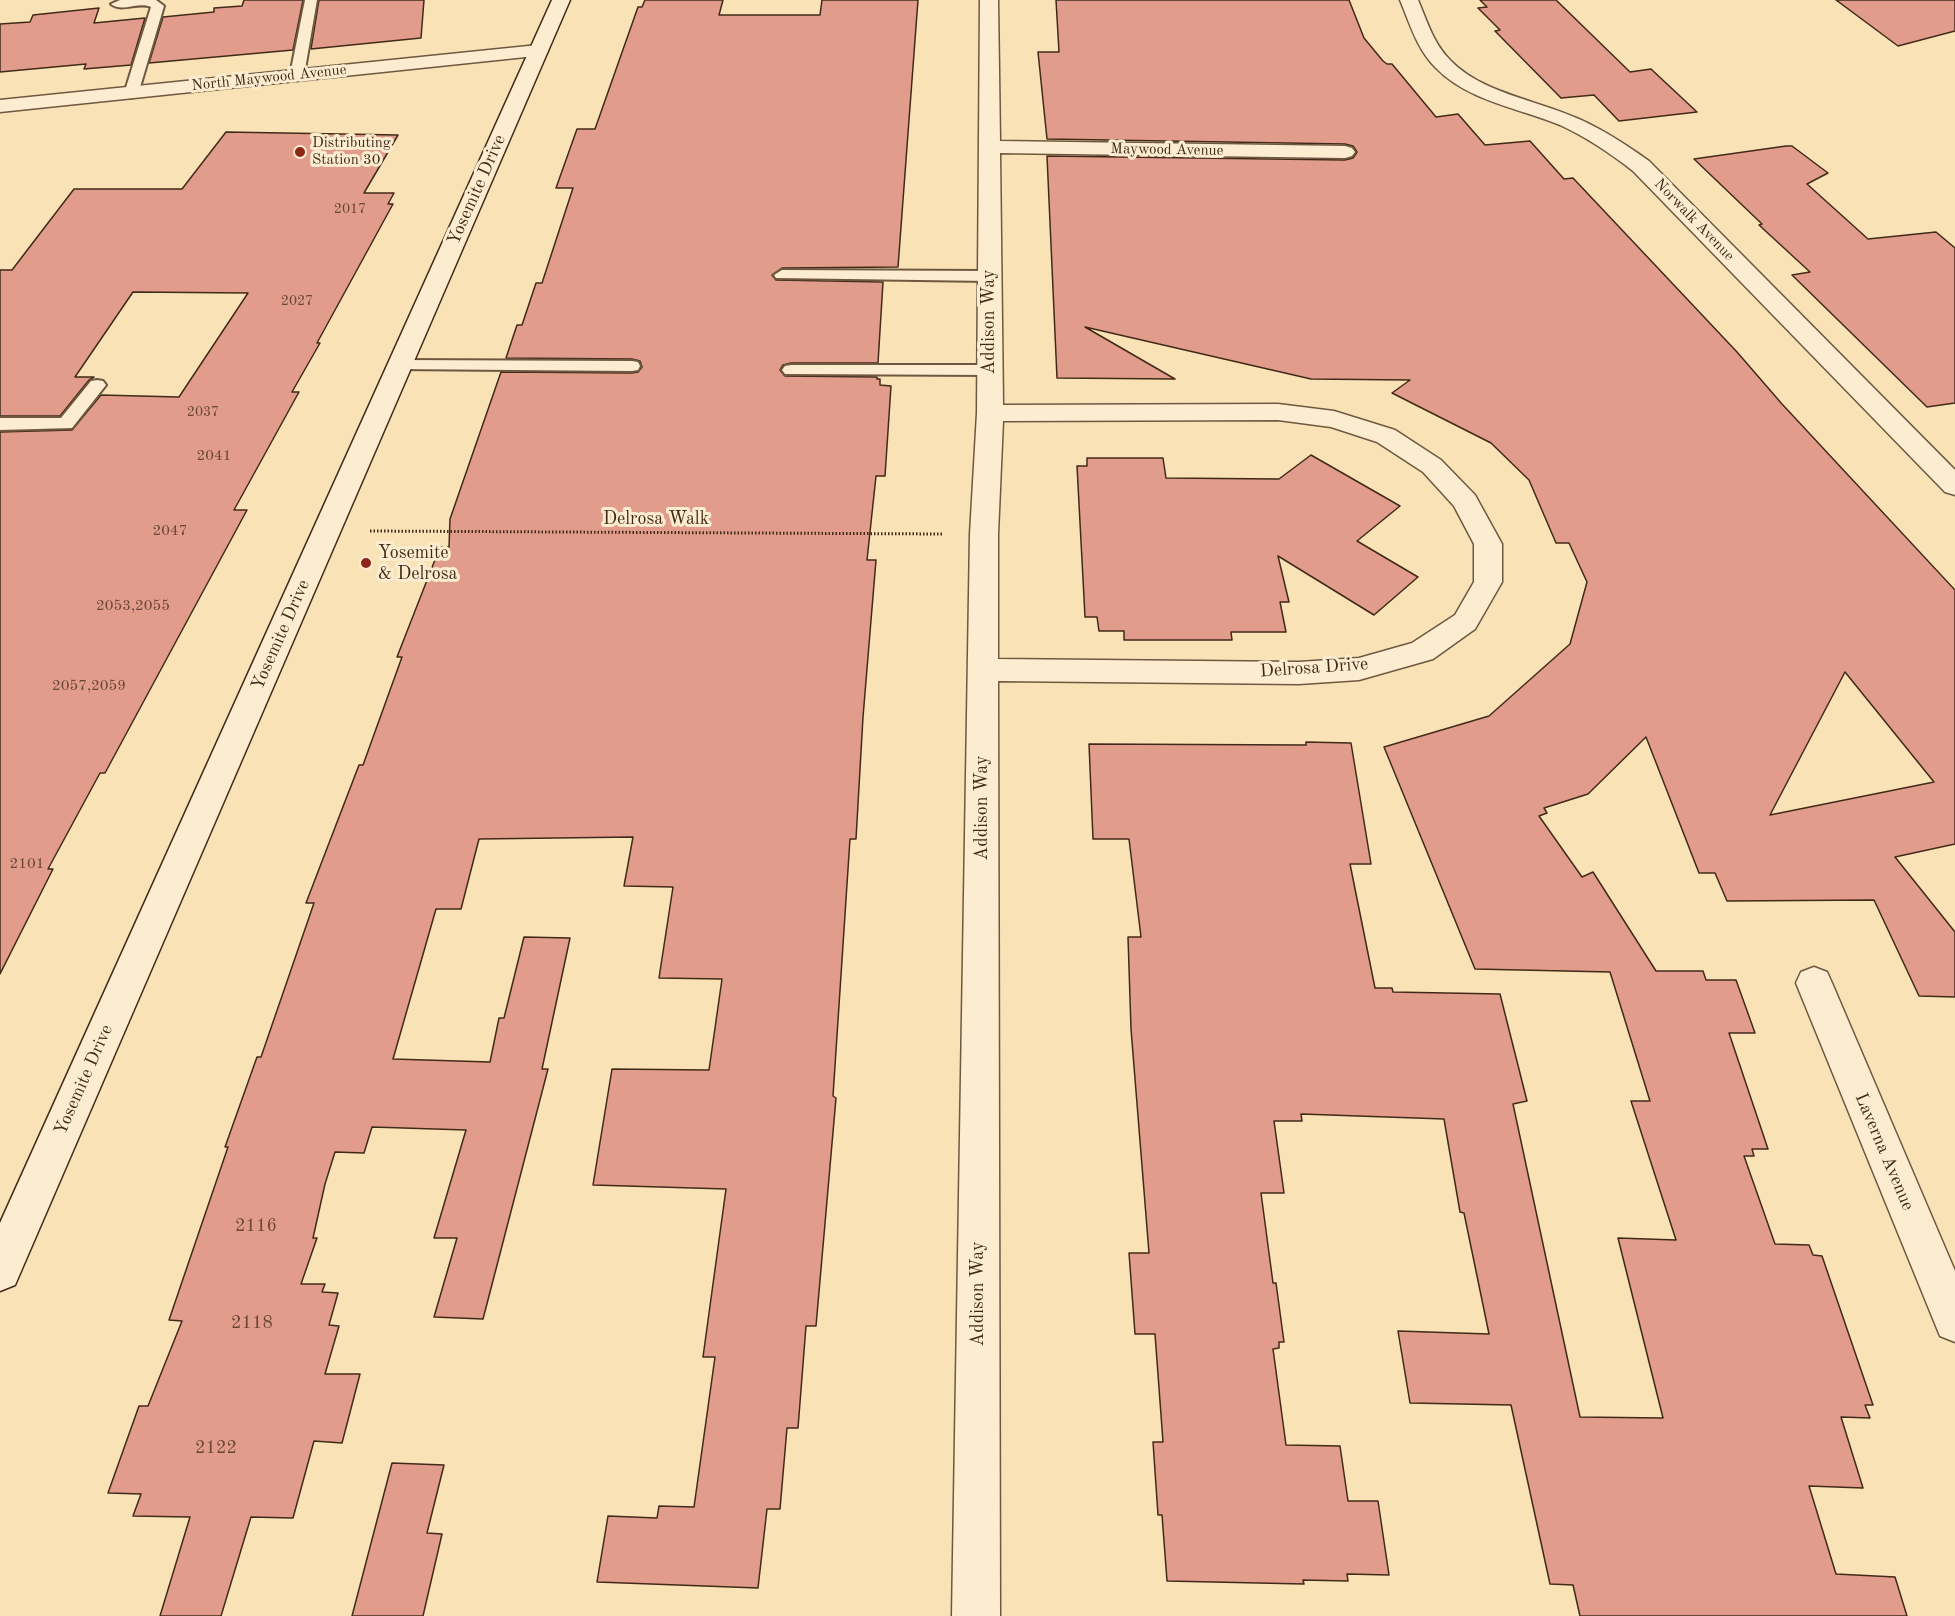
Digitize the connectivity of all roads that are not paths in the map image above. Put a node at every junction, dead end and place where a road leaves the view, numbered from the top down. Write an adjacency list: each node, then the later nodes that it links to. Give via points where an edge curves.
1 (311, 0): 7 (lane)
2 (561, 0): 6 (street, Yosemite Drive)
3 (989, 0): 10 (street, Addison Way)
4 (1409, 0): 21 (street, Norwalk Avenue, via 1431,50 1448,69 1477,88 1565,120 1608,141 1641,166)
5 (117, 4): 8 (lane, via 148,1 158,6)
6 (538, 51): 7 (street, North Maywood Avenue); 14 (street, Yosemite Drive)
7 (297, 75): 8 (street, North Maywood Avenue)
8 (132, 94): 9 (street, North Maywood Avenue)
9 (0, 106)
10 (988, 147): 11 (street, Maywood Avenue); 13 (street, Addison Way)
11 (1345, 152)
12 (782, 276): 13 (lane)
13 (988, 276): 17 (street, Addison Way)
14 (400, 365): 15 (lane); 24 (street, Yosemite Drive)
15 (632, 366)
16 (791, 370): 17 (lane)
17 (989, 370): 19 (street, Addison Way)
18 (97, 385): 20 (lane, via 66,424)
19 (990, 412): 22 (street, Addison Way, via 984,534); 22 (street, Delrosa Drive, via 1278,412 1334,418 1386,436 1432,466 1466,501 1488,544 1488,582 1465,622 1422,651 1359,669 1299,673)
20 (0, 424)
21 (1955, 486)
22 (984, 670): 26 (street, Addison Way)
23 (1814, 983): 25 (street, Laverna Avenue)
24 (0, 1270)
25 (1955, 1321)
26 (975, 1616)

